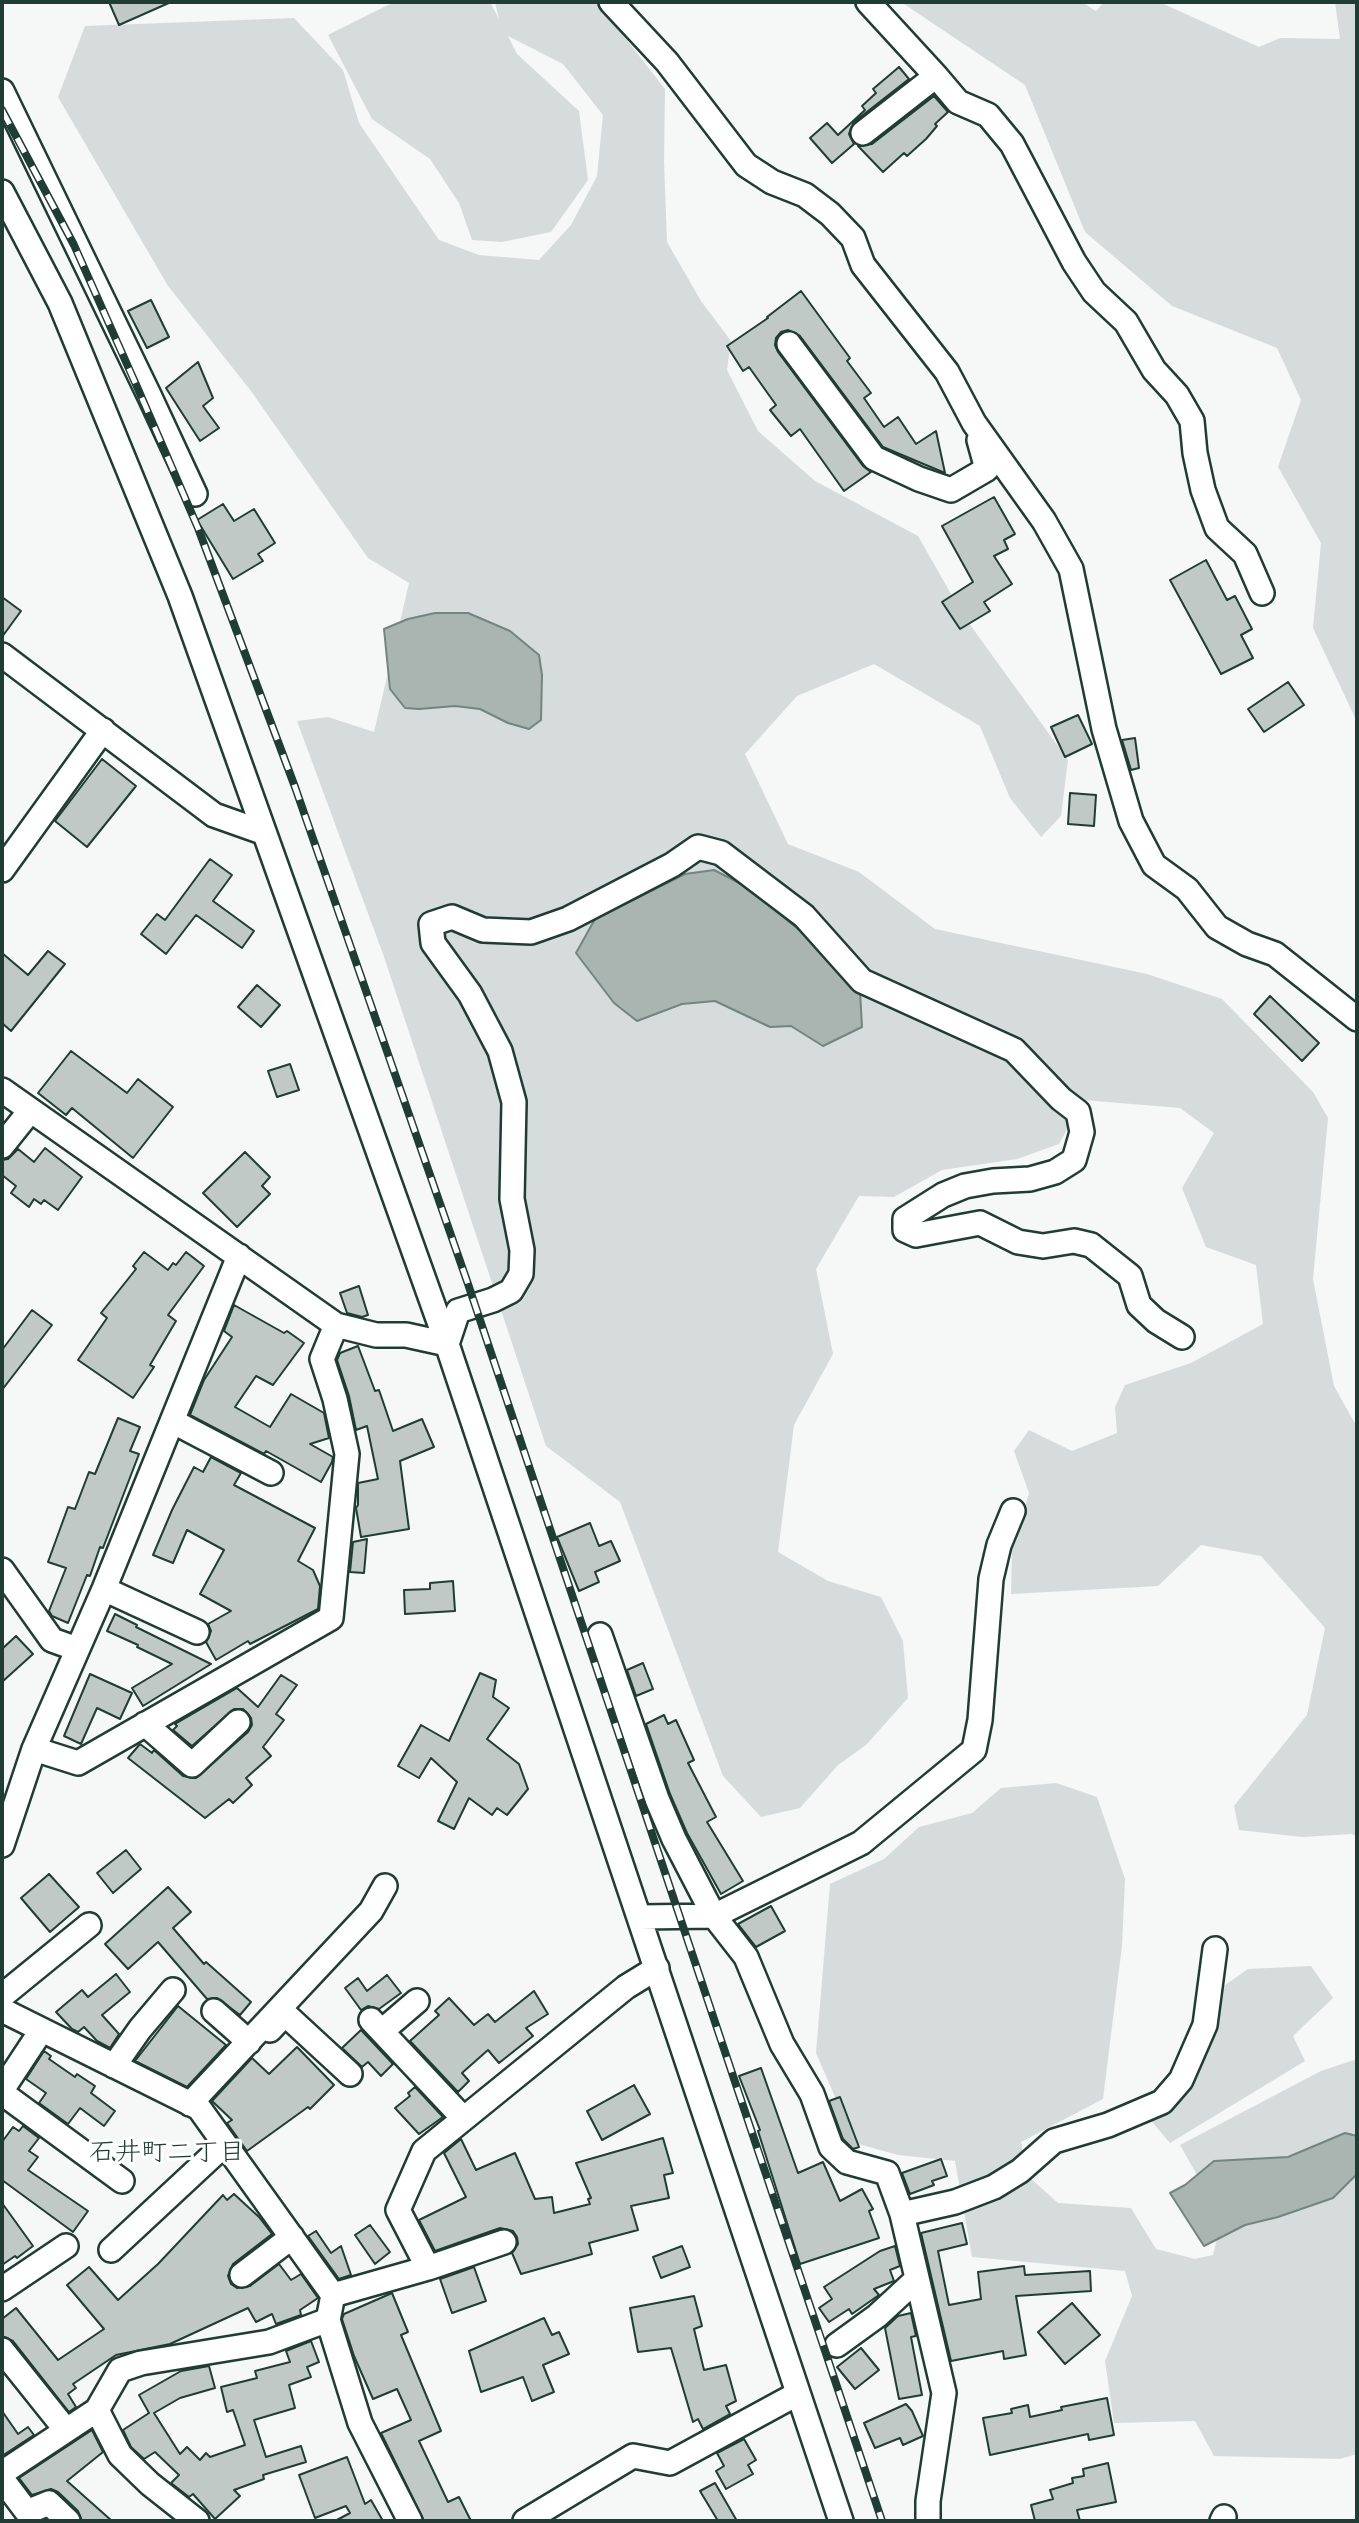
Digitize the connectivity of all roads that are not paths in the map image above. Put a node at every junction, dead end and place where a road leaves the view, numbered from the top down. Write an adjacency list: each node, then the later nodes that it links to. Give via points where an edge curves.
1 (611, 2): 8 (street, via 667,62 746,165 804,195 853,238 863,265 947,372)
2 (868, 2): 3 (street)
3 (936, 76): 5 (street); 10 (street, via 958,102 988,114 1012,144 1074,262 1094,292 1126,322 1154,370 1177,395 1192,421 1203,490 1217,528 1245,554)
4 (2, 91): 9 (street)
5 (863, 133)
6 (2, 192): 13 (street, via 60,303 169,571)
7 (789, 344): 8 (street, via 874,458 919,480 951,490 988,469)
8 (974, 423): 15 (street, via 1044,522 1071,569 1104,729 1131,821 1154,865 1187,889 1217,927 1275,954)
9 (195, 495)
10 (1262, 593)
11 (2, 655): 12 (street)
12 (103, 730): 13 (street, via 214,815); 14 (street)
13 (262, 832): 22 (street)
14 (2, 870)
15 (1357, 1019)
16 (2, 1090): 17 (street)
17 (30, 1111): 18 (street); 19 (street)
18 (2, 1146)
19 (239, 1256): 20 (street); 23 (street)
20 (336, 1325): 22 (street); 32 (street, via 322,1360 347,1454 331,1618)
21 (1182, 1336): 22 (street, via 1139,1304 1130,1276 1091,1245 1018,1242 980,1223 916,1235 905,1230 905,1219 943,1195 965,1186 1030,1179 1074,1160 1082,1132 1077,1112 1014,1050 862,981 804,916 721,853 698,847 568,919 531,932 483,930 452,917 431,924 433,943 470,994 500,1051 514,1102 512,1199 522,1250 521,1274 511,1291 458,1311)
22 (447, 1344): 37 (street)
23 (172, 1421): 24 (street); 27 (street)
24 (271, 1473)
25 (1013, 1511): 36 (street, via 991,1579 974,1750 861,1843)
26 (6, 1586): 30 (street, via 52,1640)
27 (104, 1589): 28 (street); 30 (street)
28 (197, 1632)
29 (600, 1635): 36 (street, via 657,1799)
30 (77, 1649): 33 (street)
31 (238, 1722): 32 (street, via 192,1765)
32 (145, 1724): 33 (street, via 78,1763)
33 (34, 1749): 34 (street)
34 (2, 1845)
35 (385, 1886): 47 (street, via 371,1911)
36 (714, 1916): 37 (street); 55 (street, via 746,1957 782,2044 812,2094 831,2147 847,2162 887,2173)
37 (640, 1917): 40 (street)
38 (89, 1925): 42 (street)
39 (1215, 1949): 55 (street, via 1205,2025 1181,2081 1162,2102 1054,2141 994,2187)
40 (657, 1968): 52 (street, via 626,1987); 68 (street)
41 (173, 1990): 48 (street)
42 (2, 1996)
43 (417, 2001): 52 (street, via 376,2025)
44 (2, 2010): 46 (street)
45 (214, 2011): 47 (street)
46 (41, 2031): 48 (street); 50 (street)
47 (252, 2038): 49 (street, via 261,2040 285,2014); 51 (street)
48 (114, 2066): 51 (street)
49 (349, 2074)
50 (2, 2092): 54 (street)
51 (190, 2104): 53 (street, via 199,2108)
52 (463, 2118): 60 (street, via 424,2151 398,2210)
53 (225, 2144): 56 (street); 59 (street)
54 (122, 2181)
55 (902, 2214): 62 (street)
56 (292, 2237): 61 (street); 64 (street)
57 (504, 2242): 60 (street)
58 (66, 2246): 63 (street)
59 (111, 2250)
60 (428, 2267): 64 (street)
61 (242, 2275)
62 (917, 2279): 66 (street); 78 (street, via 944,2393)
63 (2, 2289)
64 (333, 2295): 65 (street)
65 (328, 2320): 69 (street, via 269,2342 120,2370); 75 (street, via 360,2424)
66 (836, 2345)
67 (2, 2350): 70 (street)
68 (797, 2394): 76 (street, via 670,2463 634,2456); 77 (street)
69 (97, 2410): 70 (street); 74 (street, via 120,2455)
70 (66, 2430): 71 (street)
71 (2, 2473)
72 (2, 2479): 73 (street, via 27,2512 49,2503)
73 (68, 2521)
74 (197, 2521)
75 (410, 2521)
76 (525, 2521)
77 (841, 2521)
78 (928, 2521)

